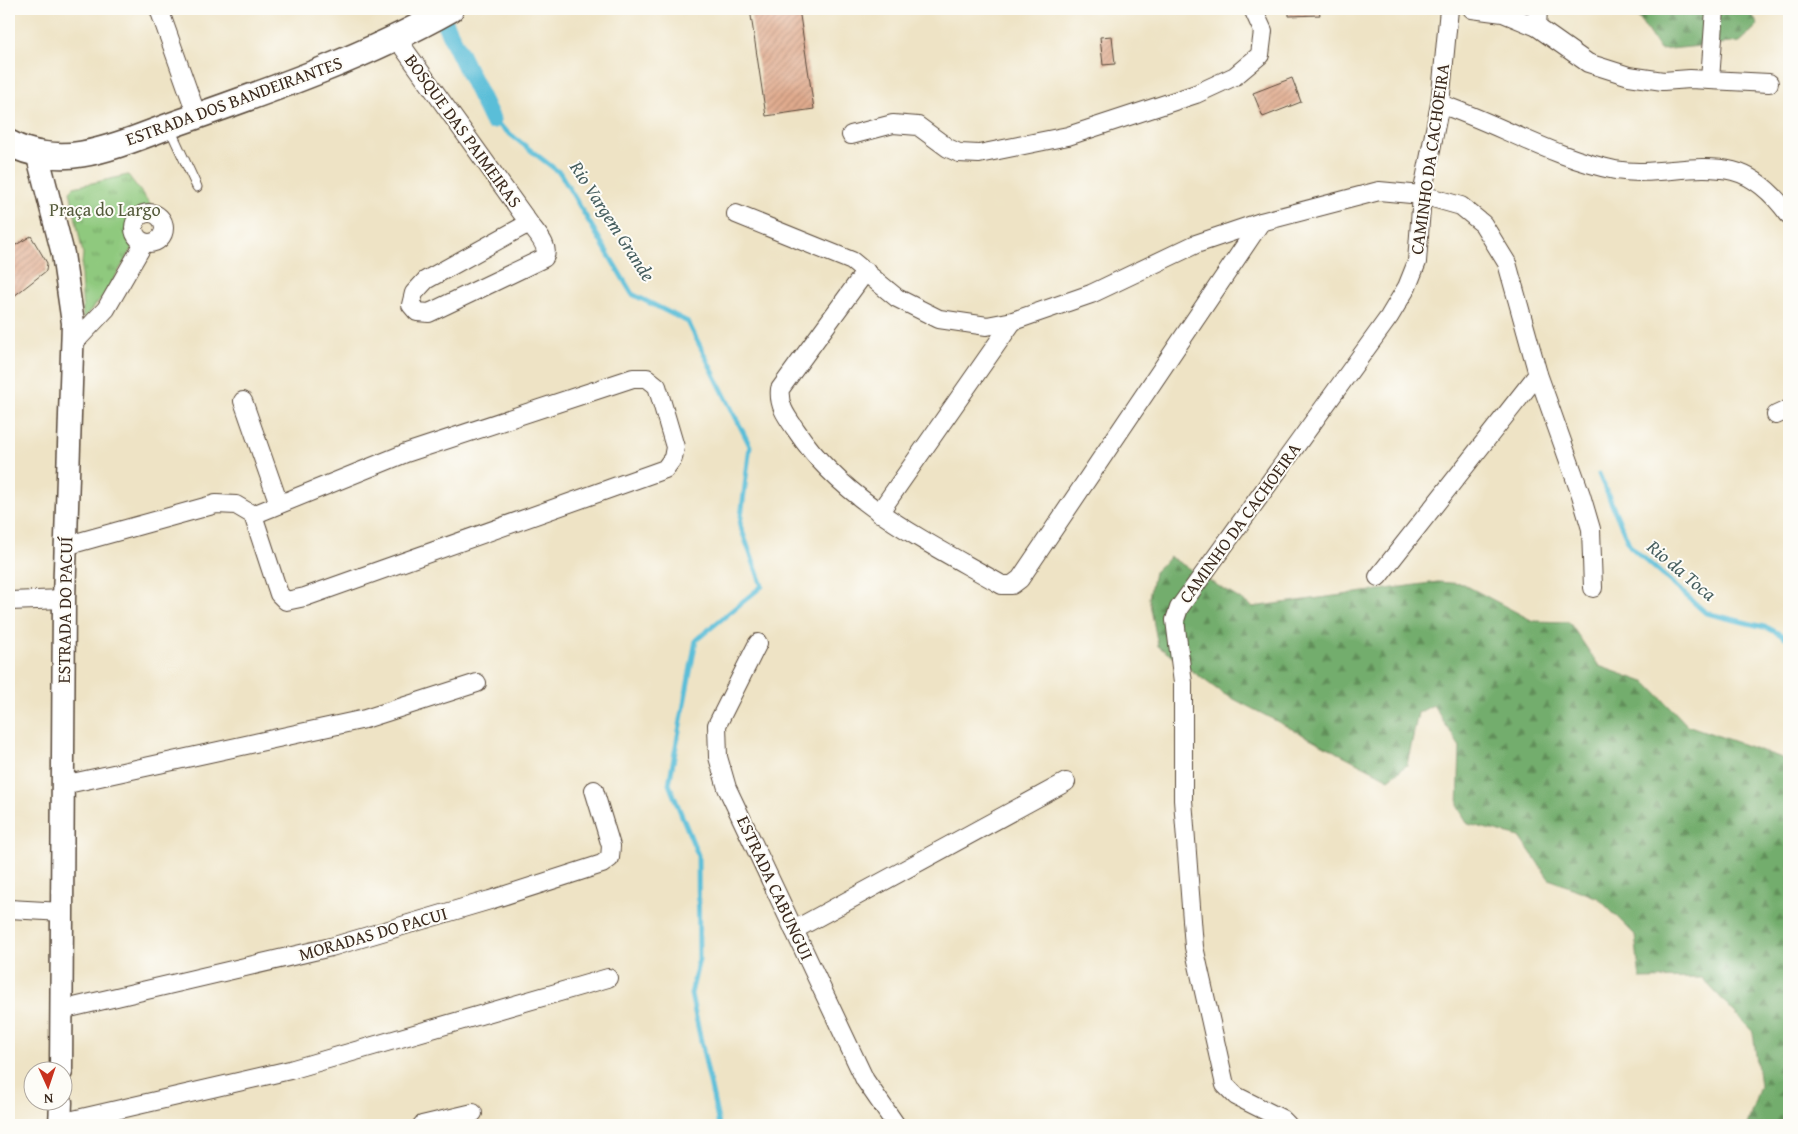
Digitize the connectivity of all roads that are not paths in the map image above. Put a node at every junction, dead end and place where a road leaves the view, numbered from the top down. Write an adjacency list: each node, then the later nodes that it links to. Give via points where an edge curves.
1 (158, 9): 13 (street)
2 (452, 9): 9 (main road, ESTRADA DOS BANDEIRANTES)
3 (1253, 9): 15 (street, via 1264,31 1260,55 1235,76 1196,94 1068,136 979,154 959,153 948,148 918,126 894,124)
4 (1449, 9): 12 (street, CAMINHO DA CACHOEIRA)
5 (1472, 9): 8 (street, via 1504,13)
6 (1538, 9): 8 (street)
7 (1715, 9): 10 (street)
8 (1536, 27): 10 (street, via 1588,63 1629,76 1663,81)
9 (407, 34): 13 (main road, ESTRADA DOS BANDEIRANTES); 23 (street, BOSQUE DAS PAIMEIRAS)
10 (1710, 80): 11 (street)
11 (1769, 83)
12 (1440, 104): 19 (street, CAMINHO DA CACHOEIRA); 21 (street, via 1576,160 1617,170 1734,171 1755,180)
13 (197, 116): 14 (main road, ESTRADA DOS BANDEIRANTES)
14 (168, 126): 17 (main road, ESTRADA DOS BANDEIRANTES, via 84,154); 18 (lane)
15 (851, 135)
16 (9, 143): 17 (main road, ESTRADA DOS BANDEIRANTES)
17 (38, 153): 27 (street, ESTRADA DO PACUÍ, via 63,254)
18 (197, 187)
19 (1422, 195): 22 (street, via 1379,191); 28 (street, via 1461,206 1483,224 1507,263); 53 (street, CAMINHO DA CACHOEIRA, via 1417,262 1408,287 1179,608 1175,620 1183,683 1183,800 1194,947 1219,1063 1226,1085 1236,1096)
20 (736, 214): 25 (street, via 852,261)
21 (1789, 215)
22 (1261, 222): 26 (street, via 1196,244 1091,294); 31 (street, via 1020,579 1012,585 1002,585)
23 (529, 223): 23 (street, BOSQUE DAS PAIMEIRAS, via 547,248 544,258 429,313 417,312 411,305 414,293 426,280)
24 (144, 243): 27 (street, via 106,309)
25 (866, 271): 26 (street, via 897,298 940,319 987,326); 31 (street, via 780,389 778,400 803,441 836,478)
26 (1013, 321): 31 (street)
27 (73, 344): 33 (street, ESTRADA DO PACUÍ)
28 (1538, 374): 34 (street); 35 (street, via 1591,529)
29 (243, 401): 30 (street)
30 (279, 504): 32 (street); 32 (street, via 406,453 633,378 647,378 657,386 675,446 665,468 305,597 286,601 279,594)
31 (879, 514)
32 (253, 515): 33 (street, via 236,505 216,504)
33 (65, 546): 36 (street, ESTRADA DO PACUÍ)
34 (1378, 577)
35 (1593, 588)
36 (64, 599): 37 (street); 41 (street, ESTRADA DO PACUÍ)
37 (9, 601)
38 (758, 643): 45 (street, ESTRADA CABUNGUI, via 717,725 718,757 727,788)
39 (477, 683): 41 (street, via 366,720)
40 (1066, 782): 45 (street)
41 (63, 786): 44 (street, ESTRADA DO PACUÍ)
42 (594, 790): 47 (street, MORADAS DO PACUI, via 611,846 610,858 602,864 332,947)
43 (9, 909): 44 (street)
44 (62, 912): 47 (street, ESTRADA DO PACUÍ)
45 (794, 930): 52 (street, ESTRADA CABUNGUI, via 866,1080)
46 (608, 978): 50 (street, via 290,1070)
47 (62, 1010): 48 (street, ESTRADA DO PACUÍ)
48 (61, 1062)
49 (473, 1113): 51 (street)
50 (61, 1117)
51 (422, 1125)
52 (896, 1125)
53 (1288, 1125)

